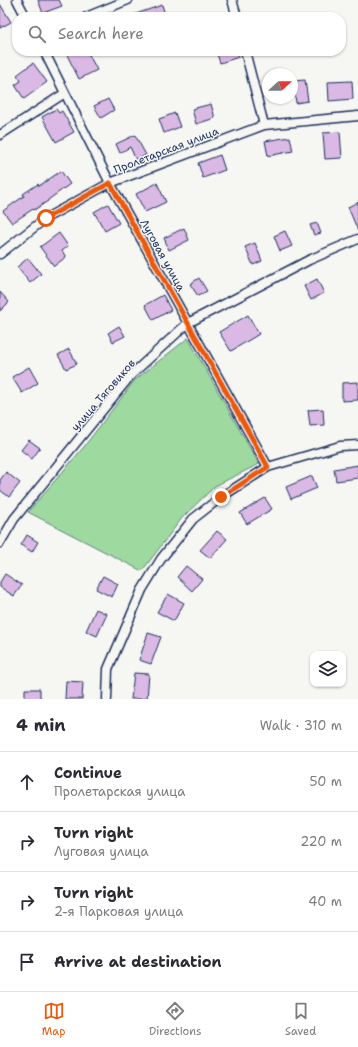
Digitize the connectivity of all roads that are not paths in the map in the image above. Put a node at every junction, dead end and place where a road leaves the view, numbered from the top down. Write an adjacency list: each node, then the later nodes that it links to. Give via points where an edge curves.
1 (17, 0): 4 (street)
2 (128, 0): 5 (street)
3 (232, 0): 6 (street)
4 (23, 12)
5 (98, 12)
6 (236, 12)
7 (46, 56): 9 (street, Луговая улица)
8 (246, 56): 11 (street)
9 (65, 93): 12 (street); 13 (street, Луговая улица)
10 (358, 116): 11 (street, Пролетарская улица)
11 (264, 124): 13 (street, Пролетарская улица)
12 (0, 135)
13 (110, 183): 15 (street, Пролетарская улица, via 46,218); 16 (street, Луговая улица)
14 (358, 239): 16 (street, улица Тяговиков, via 309,260)
15 (0, 254)
16 (188, 323): 18 (street, Луговая улица); 19 (street, улица Тяговиков, via 131,375 14,519)
17 (358, 445): 18 (street, via 340,446)
18 (268, 467): 20 (street, via 221,497 194,519 161,559 142,590 108,669)
19 (0, 543)
20 (107, 699)

